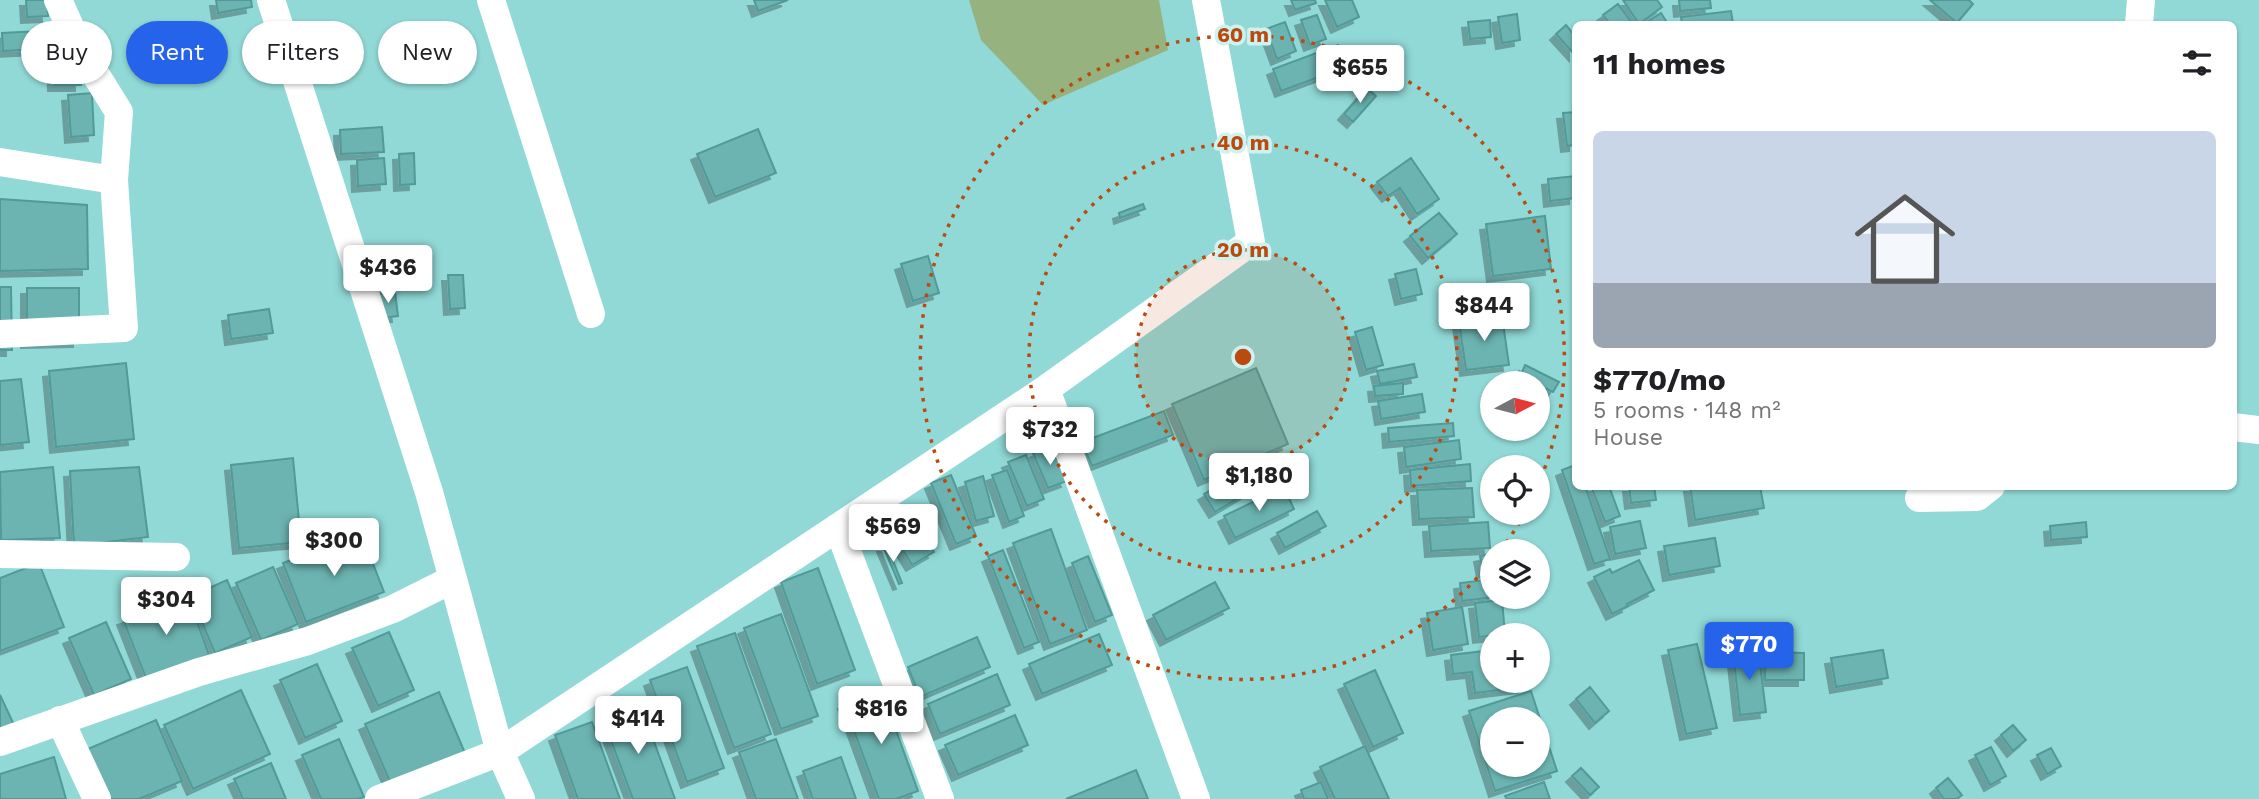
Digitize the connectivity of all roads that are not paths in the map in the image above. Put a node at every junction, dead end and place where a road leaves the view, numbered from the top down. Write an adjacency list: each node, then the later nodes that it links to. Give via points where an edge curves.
1 (58, 0): 8 (street, via 81,51 118,112)
2 (271, 0): 19 (street)
3 (491, 0): 9 (street)
4 (1206, 0): 11 (street, via 1251,242)
5 (2141, 0): 6 (street)
6 (2139, 21)
7 (0, 162): 8 (street)
8 (114, 180): 10 (street, via 124,328)
9 (591, 314)
10 (0, 334)
11 (1046, 388): 16 (street); 27 (street)
12 (2237, 428): 13 (street)
13 (2259, 430)
14 (1986, 490): 15 (street, via 1977,497)
15 (1919, 498)
16 (838, 527): 22 (street); 26 (street)
17 (0, 554): 18 (street)
18 (176, 557)
19 (453, 579): 20 (street, via 393,610 308,641 199,672); 22 (street)
20 (60, 720): 21 (street); 23 (street)
21 (0, 742)
22 (500, 752): 24 (street); 25 (street)
23 (97, 799)
24 (379, 799)
25 (521, 799)
26 (940, 799)
27 (1196, 799)

